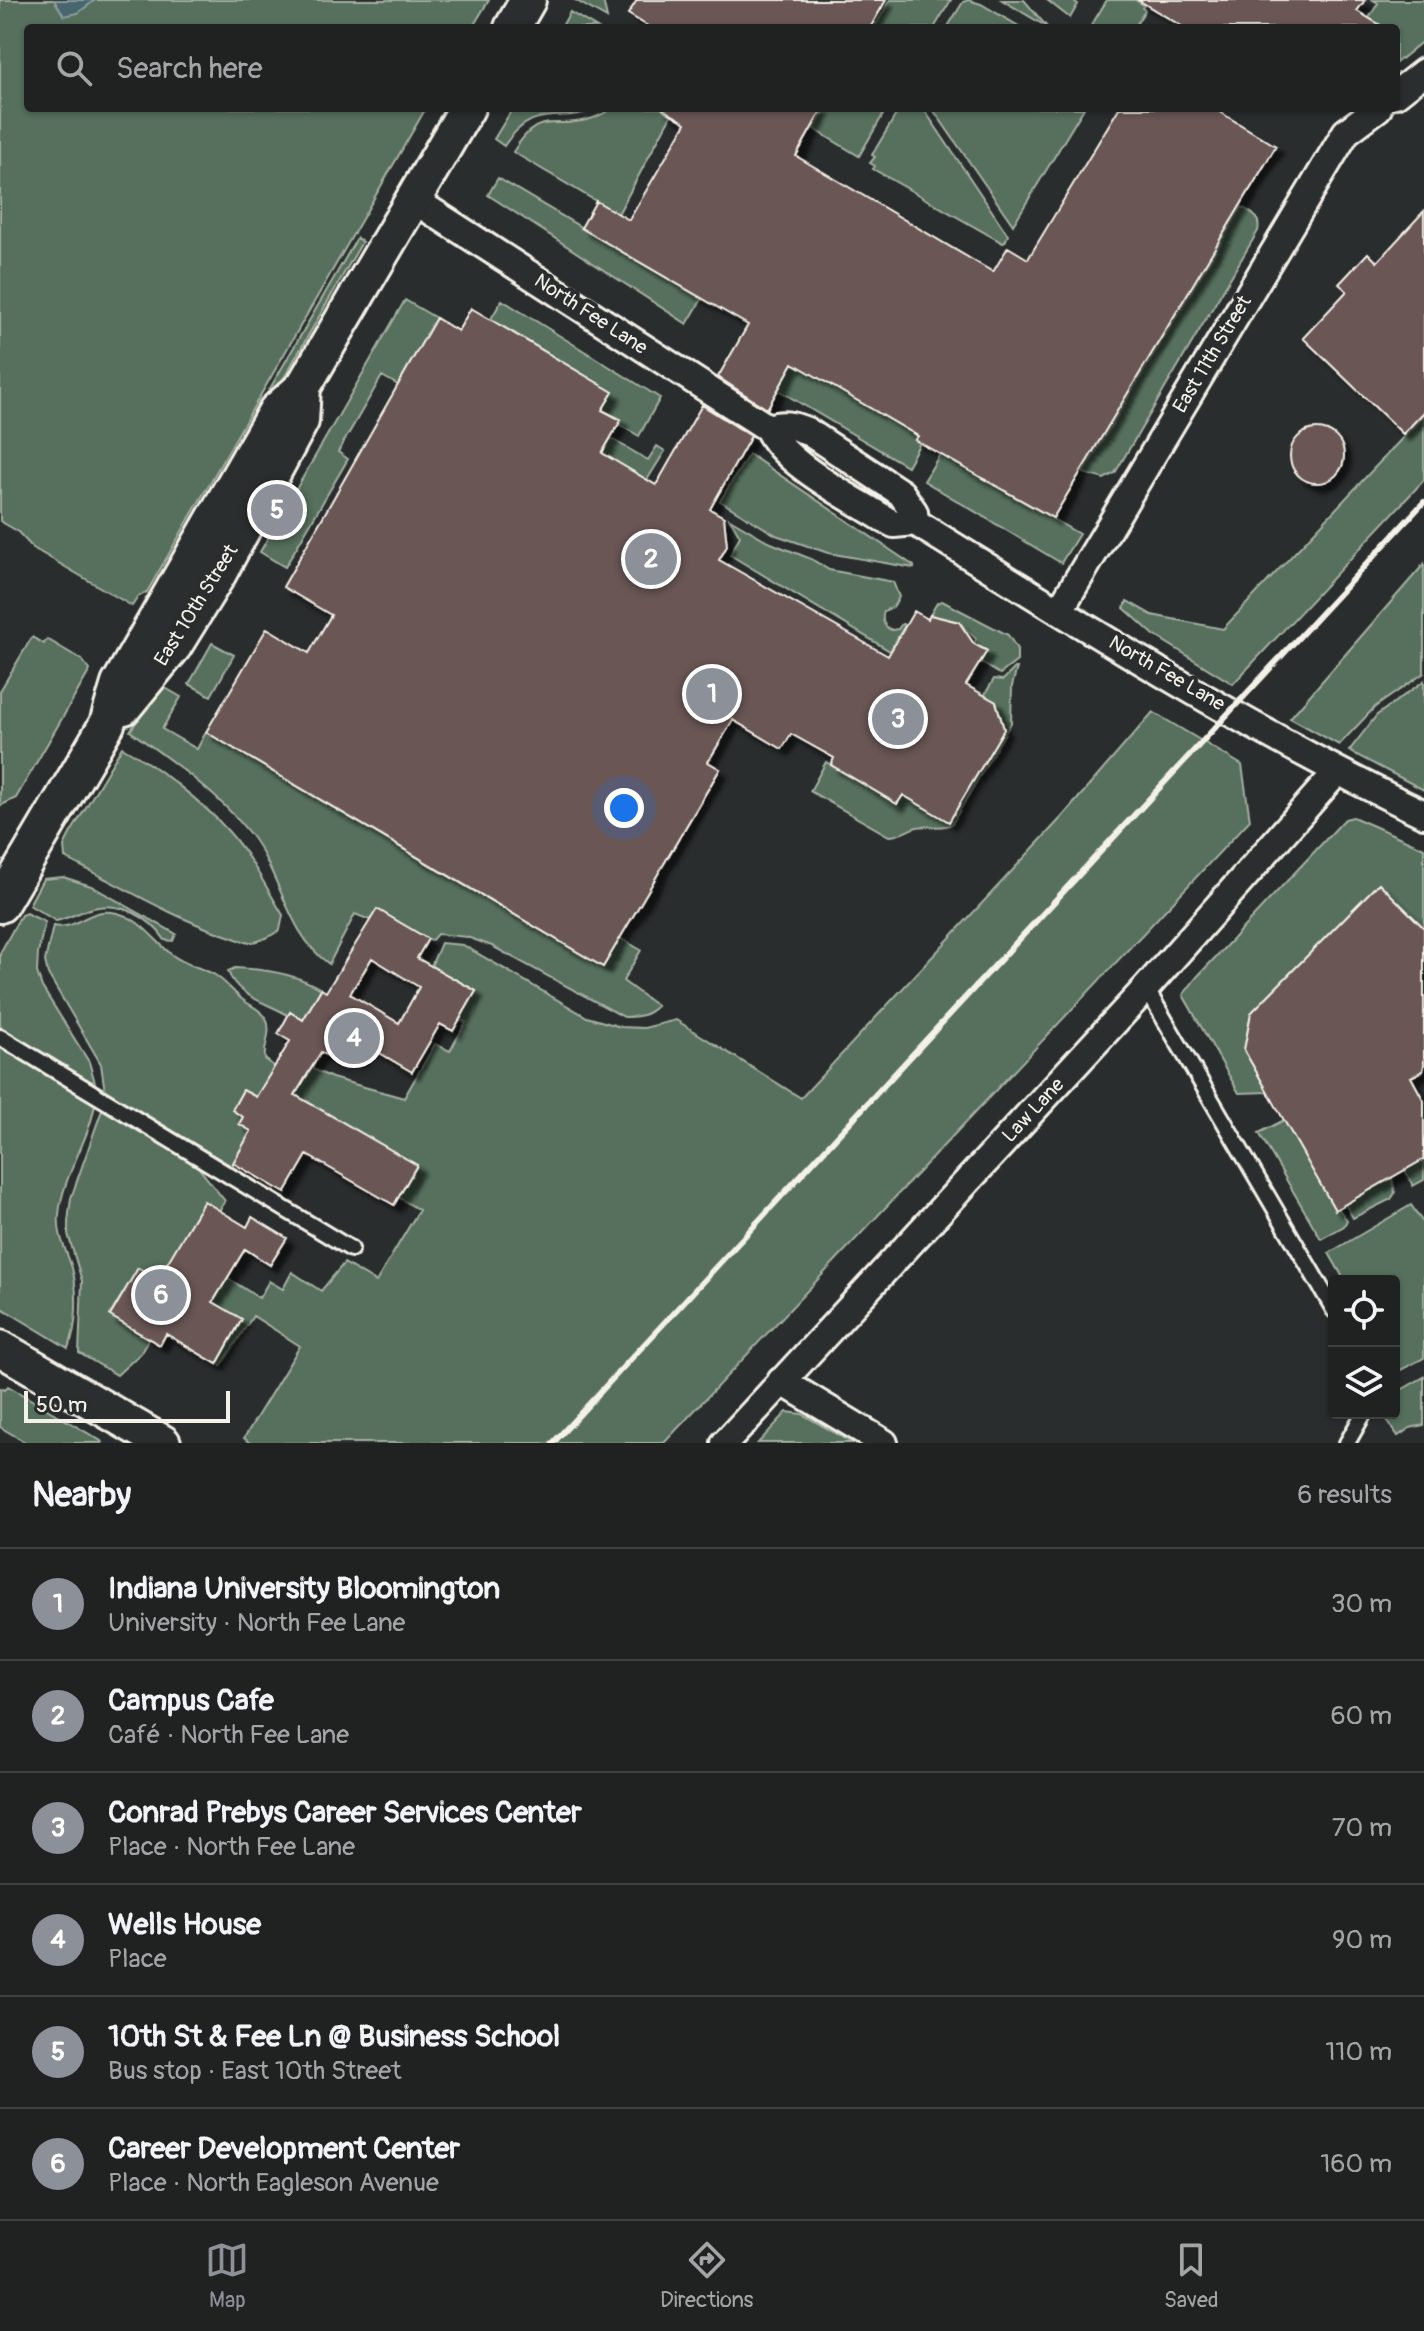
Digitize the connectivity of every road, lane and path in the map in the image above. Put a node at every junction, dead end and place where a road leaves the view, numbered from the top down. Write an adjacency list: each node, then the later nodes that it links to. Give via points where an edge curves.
1 (528, 0): 2 (street)
2 (514, 24)
3 (1424, 72): 4 (street)
4 (1400, 91)
5 (465, 112): 7 (street, East 10th Street)
6 (1373, 112): 8 (street, East 11th Street, via 1346,132)
7 (414, 200): 8 (street, North Fee Lane, via 768,428 786,455 886,520 915,522); 11 (street, East 10th Street, via 303,387 276,411 119,684 107,724)
8 (1059, 611): 9 (street, North Fee Lane)
9 (1337, 772): 10 (street, North Fee Lane); 12 (street, Law Lane)
10 (1424, 814)
11 (0, 905)
12 (1146, 988): 15 (lane); 17 (street, Law Lane)
13 (0, 1037): 14 (lane)
14 (351, 1249)
15 (1328, 1300)
16 (0, 1348): 19 (street)
17 (781, 1381): 20 (street, Law Lane); 21 (street)
18 (1361, 1419): 22 (lane)
19 (163, 1443)
20 (725, 1443)
21 (884, 1443)
22 (1347, 1443)

